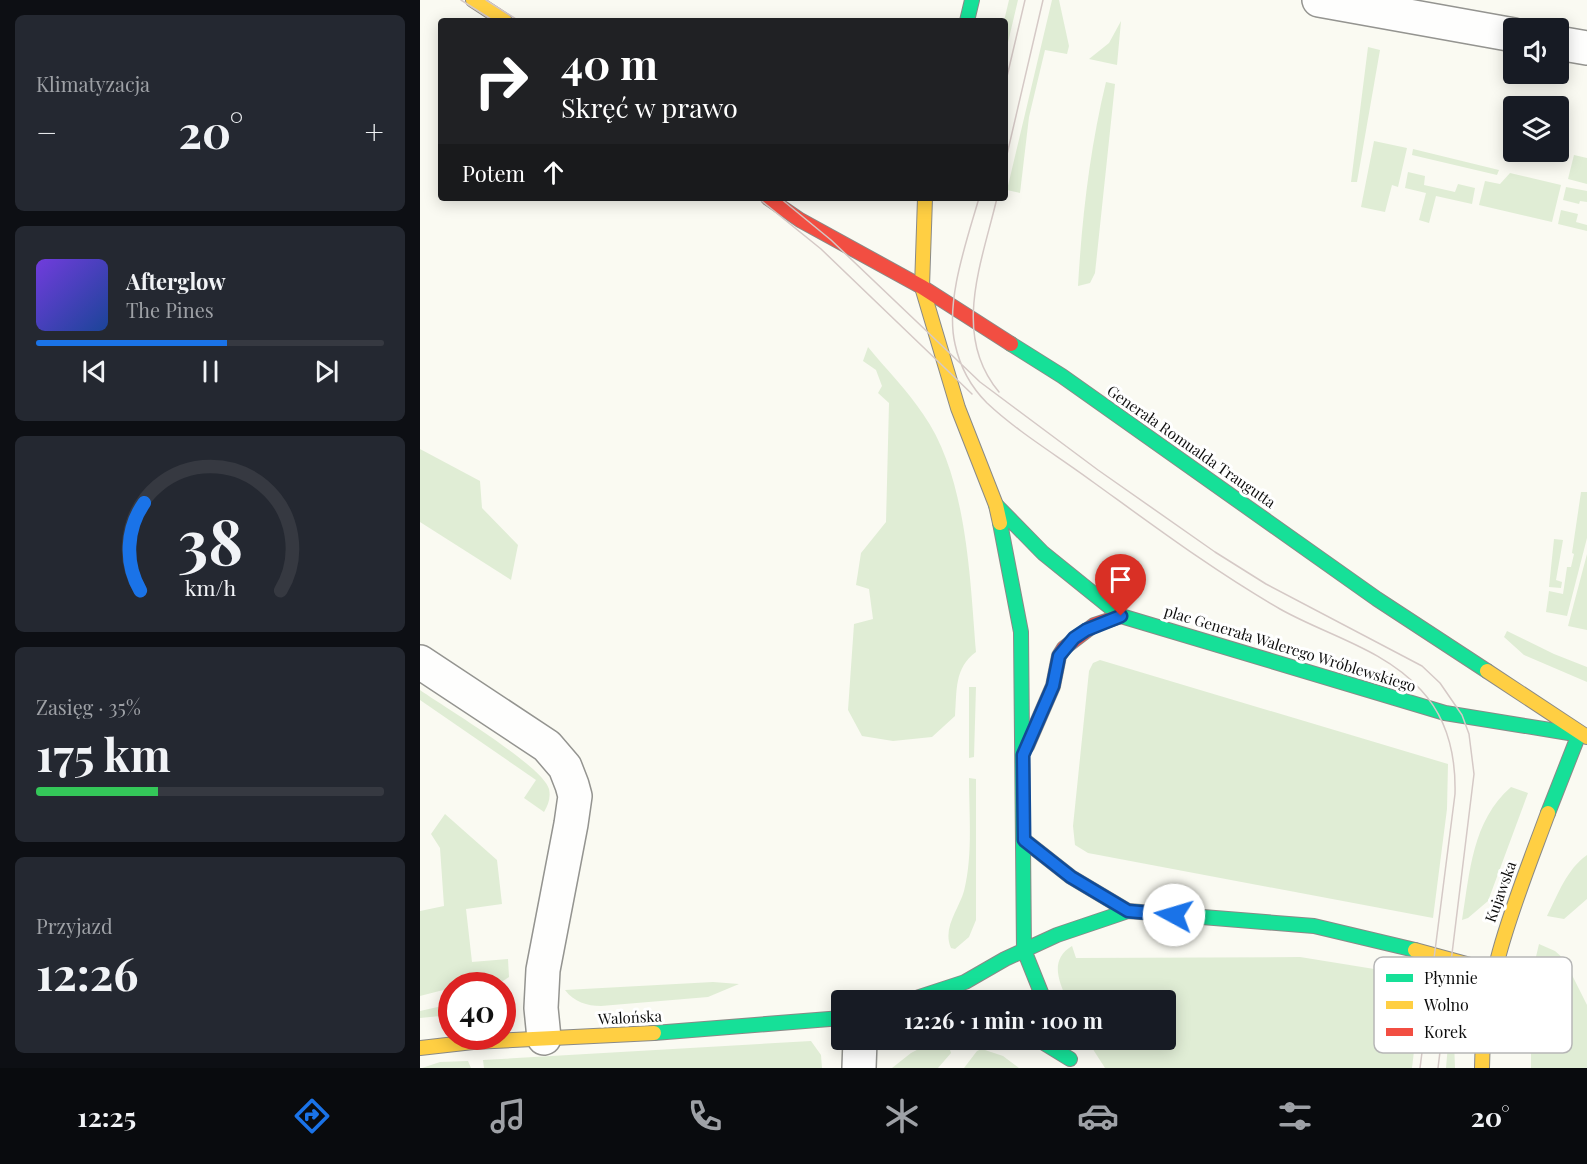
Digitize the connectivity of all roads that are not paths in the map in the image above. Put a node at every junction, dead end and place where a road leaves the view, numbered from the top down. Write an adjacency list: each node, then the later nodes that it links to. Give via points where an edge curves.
1 (473, 0): 4 (main road)
2 (972, 0): 5 (main road)
3 (1319, 0): 6 (street)
4 (500, 18)
5 (969, 18)
6 (1503, 33)
7 (1569, 45): 8 (street)
8 (1587, 48)
9 (772, 201): 11 (main road, Generała Romualda Traugutta)
10 (925, 201): 11 (main road, plac Generała Walerego Wróblewskiego)
11 (922, 287): 12 (main road, plac Generała Walerego Wróblewskiego, via 958,408); 15 (main road, Generała Romualda Traugutta, via 1072,382 1367,592)
12 (996, 505): 13 (main road, plac Generała Walerego Wróblewskiego, via 1043,553); 16 (main road, plac Generała Walerego Wróblewskiego, via 1021,632)
13 (1121, 616): 15 (main road, plac Generała Walerego Wróblewskiego, via 1445,713); 16 (main road, via 1094,625 1064,648 1053,686)
14 (420, 662): 25 (street, via 547,747 565,767 572,785 575,796 571,824 543,970)
15 (1583, 736): 21 (main road, Kujawska, via 1515,897)
16 (1023, 755): 17 (main road, plac Generała Walerego Wróblewskiego)
17 (1024, 840): 18 (main road, via 1071,877); 19 (main road, plac Generała Walerego Wróblewskiego)
18 (1128, 911): 19 (main road); 20 (main road, via 1314,926)
19 (1024, 950): 22 (main road, via 965,982); 23 (main road)
20 (1440, 957)
21 (1496, 957)
22 (941, 990)
23 (1040, 990)
24 (831, 1019): 25 (main road, Walońska, via 684,1032)
25 (544, 1038): 26 (main road, Walońska)
26 (420, 1048)
27 (860, 1050): 30 (street)
28 (1054, 1050): 29 (main road)
29 (1073, 1063)
30 (859, 1068)

